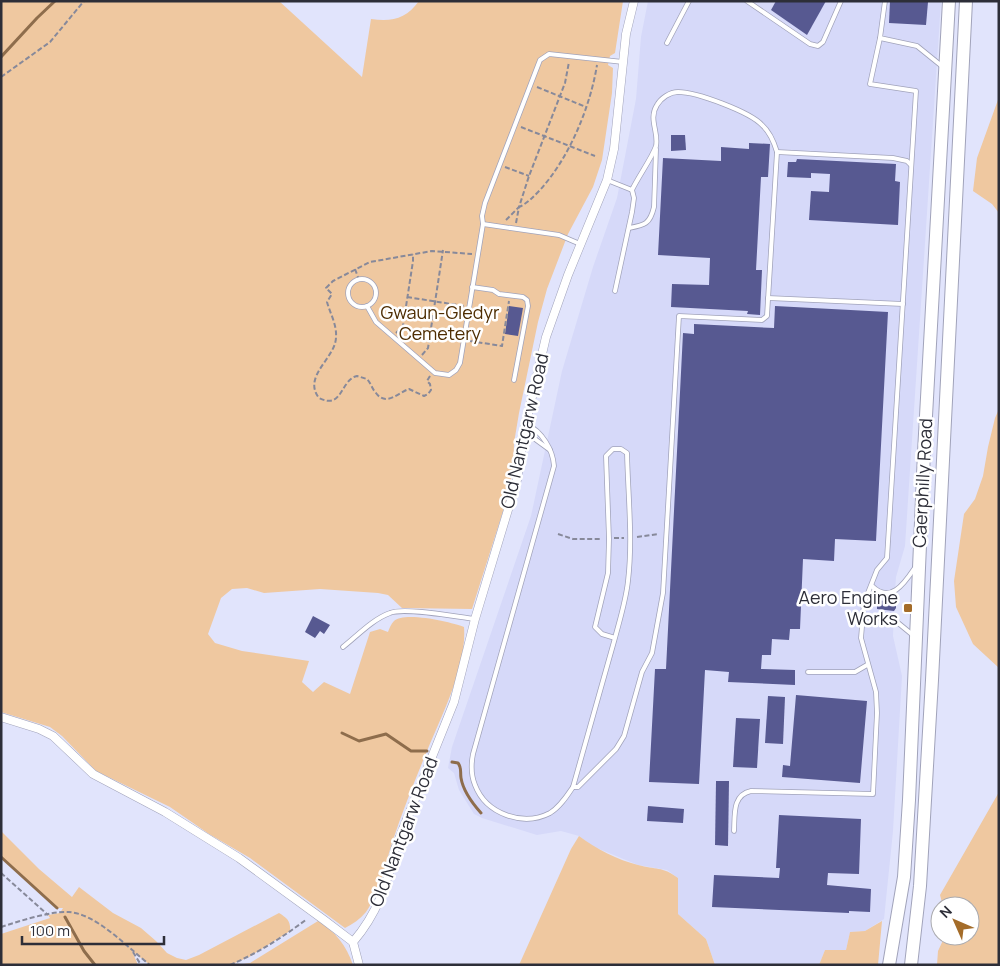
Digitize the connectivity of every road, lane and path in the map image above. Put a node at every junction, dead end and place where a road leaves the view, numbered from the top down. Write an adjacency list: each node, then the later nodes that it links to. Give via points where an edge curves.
1 (84, 1): 15 (path, via 50,42)
2 (634, 1): 13 (street, Old Nantgarw Road)
3 (689, 1): 10 (lane)
4 (747, 1): 5 (lane, via 810,44 818,46 823,42)
5 (841, 1)
6 (885, 1): 9 (lane)
7 (948, 1): 14 (main road, Caerphilly Road)
8 (966, 1): 80 (main road, Caerphilly Road, via 932,680 920,886)
9 (880, 38): 14 (lane, via 917,46); 26 (lane, via 870,84 916,91)
10 (667, 43)
11 (570, 56): 12 (lane); 16 (lane, via 549,54 542,58); 17 (path)
12 (598, 59): 13 (lane); 18 (path)
13 (622, 62): 28 (street, Old Nantgarw Road, via 614,149)
14 (945, 69): 57 (main road, Caerphilly Road)
15 (1, 77)
16 (530, 85): 17 (path); 19 (lane)
17 (560, 96): 18 (path); 20 (path)
18 (586, 107): 22 (path)
19 (514, 124): 20 (path); 25 (lane)
20 (544, 137): 22 (path); 27 (path)
21 (656, 146): 23 (lane, via 653,117 656,106 666,96 680,91 746,112 762,124); 29 (lane); 34 (lane, via 653,214 643,226)
22 (570, 147): 24 (path); 30 (path, via 550,179)
23 (777, 152): 26 (lane, via 893,158); 44 (lane)
24 (595, 156)
25 (499, 164): 27 (path); 32 (lane, via 485,203)
26 (911, 165): 47 (lane)
27 (529, 176): 30 (path)
28 (607, 180): 29 (lane); 35 (street, Old Nantgarw Road)
29 (632, 190): 34 (lane, via 634,198)
30 (519, 207): 31 (path); 33 (path)
31 (501, 222)
32 (483, 224): 33 (lane); 41 (lane)
33 (515, 228): 35 (lane, via 559,235)
34 (629, 228): 42 (lane)
35 (580, 244): 55 (street, Old Nantgarw Road, via 546,337)
36 (442, 250): 37 (path); 38 (path); 46 (path)
37 (412, 253): 39 (path, via 370,262); 43 (path)
38 (472, 254)
39 (355, 269): 40 (path); 53 (path, via 332,280 326,288 332,294 326,302 336,337 332,353 316,377 314,390 317,395 325,400 335,399 349,379 357,376 367,379 376,394 384,399 409,389 424,396 431,390 427,381)
40 (359, 280): 48 (lane, via 370,282 375,288 374,301); 48 (lane, via 349,290 350,299 355,305)
41 (472, 287): 52 (lane, via 459,366 449,375 439,374); 54 (lane, via 527,300)
42 (615, 292)
43 (408, 297): 46 (path); 50 (path, via 403,326)
44 (768, 298): 47 (lane); 67 (lane, via 766,316 762,320 679,316 664,593 659,622 624,736 590,776 578,787)
45 (509, 300): 51 (path, via 502,346)
46 (435, 301): 49 (path); 52 (path, via 428,348)
47 (903, 304): 58 (lane, via 887,558 877,570)
48 (367, 306): 50 (lane, via 376,322)
49 (464, 306)
50 (393, 337): 52 (lane)
51 (470, 341)
52 (418, 359)
53 (429, 377)
54 (514, 380)
55 (524, 428): 56 (lane); 56 (lane, via 530,426); 60 (street, Old Nantgarw Road, via 517,480)
56 (550, 450): 67 (lane, via 554,466 471,764 475,786 486,802 505,815 520,819 551,812)
57 (919, 563): 58 (lane, via 903,586 894,592 882,592); 62 (main road, Caerphilly Road)
58 (872, 586): 59 (lane)
59 (862, 617): 62 (lane, via 892,618); 64 (lane, via 861,638)
60 (475, 619): 63 (lane, via 393,612 381,617); 73 (street, Old Nantgarw Road, via 454,702 394,848 390,872 376,911)
61 (615, 638): 61 (lane, via 629,571 627,453 621,448 613,449 606,456 608,573 595,627 602,634); 67 (lane)
62 (915, 638): 79 (main road, Caerphilly Road, via 904,876)
63 (343, 647)
64 (867, 665): 65 (lane, via 855,672); 68 (lane, via 876,692 877,713 873,794 745,792 736,803)
65 (808, 672)
66 (1, 717): 70 (street, via 53,736 93,774 165,812 239,858)
67 (573, 787)
68 (734, 831)
69 (1, 872): 71 (path)
70 (315, 913): 73 (street); 77 (path, via 286,934)
71 (48, 915): 72 (path); 74 (path, via 70,912 83,916 102,926)
72 (1, 928)
73 (353, 942): 78 (street)
74 (131, 950): 75 (path); 76 (path)
75 (141, 965)
76 (150, 965)
77 (230, 965)
78 (359, 965)
79 (889, 965)
80 (911, 965)

